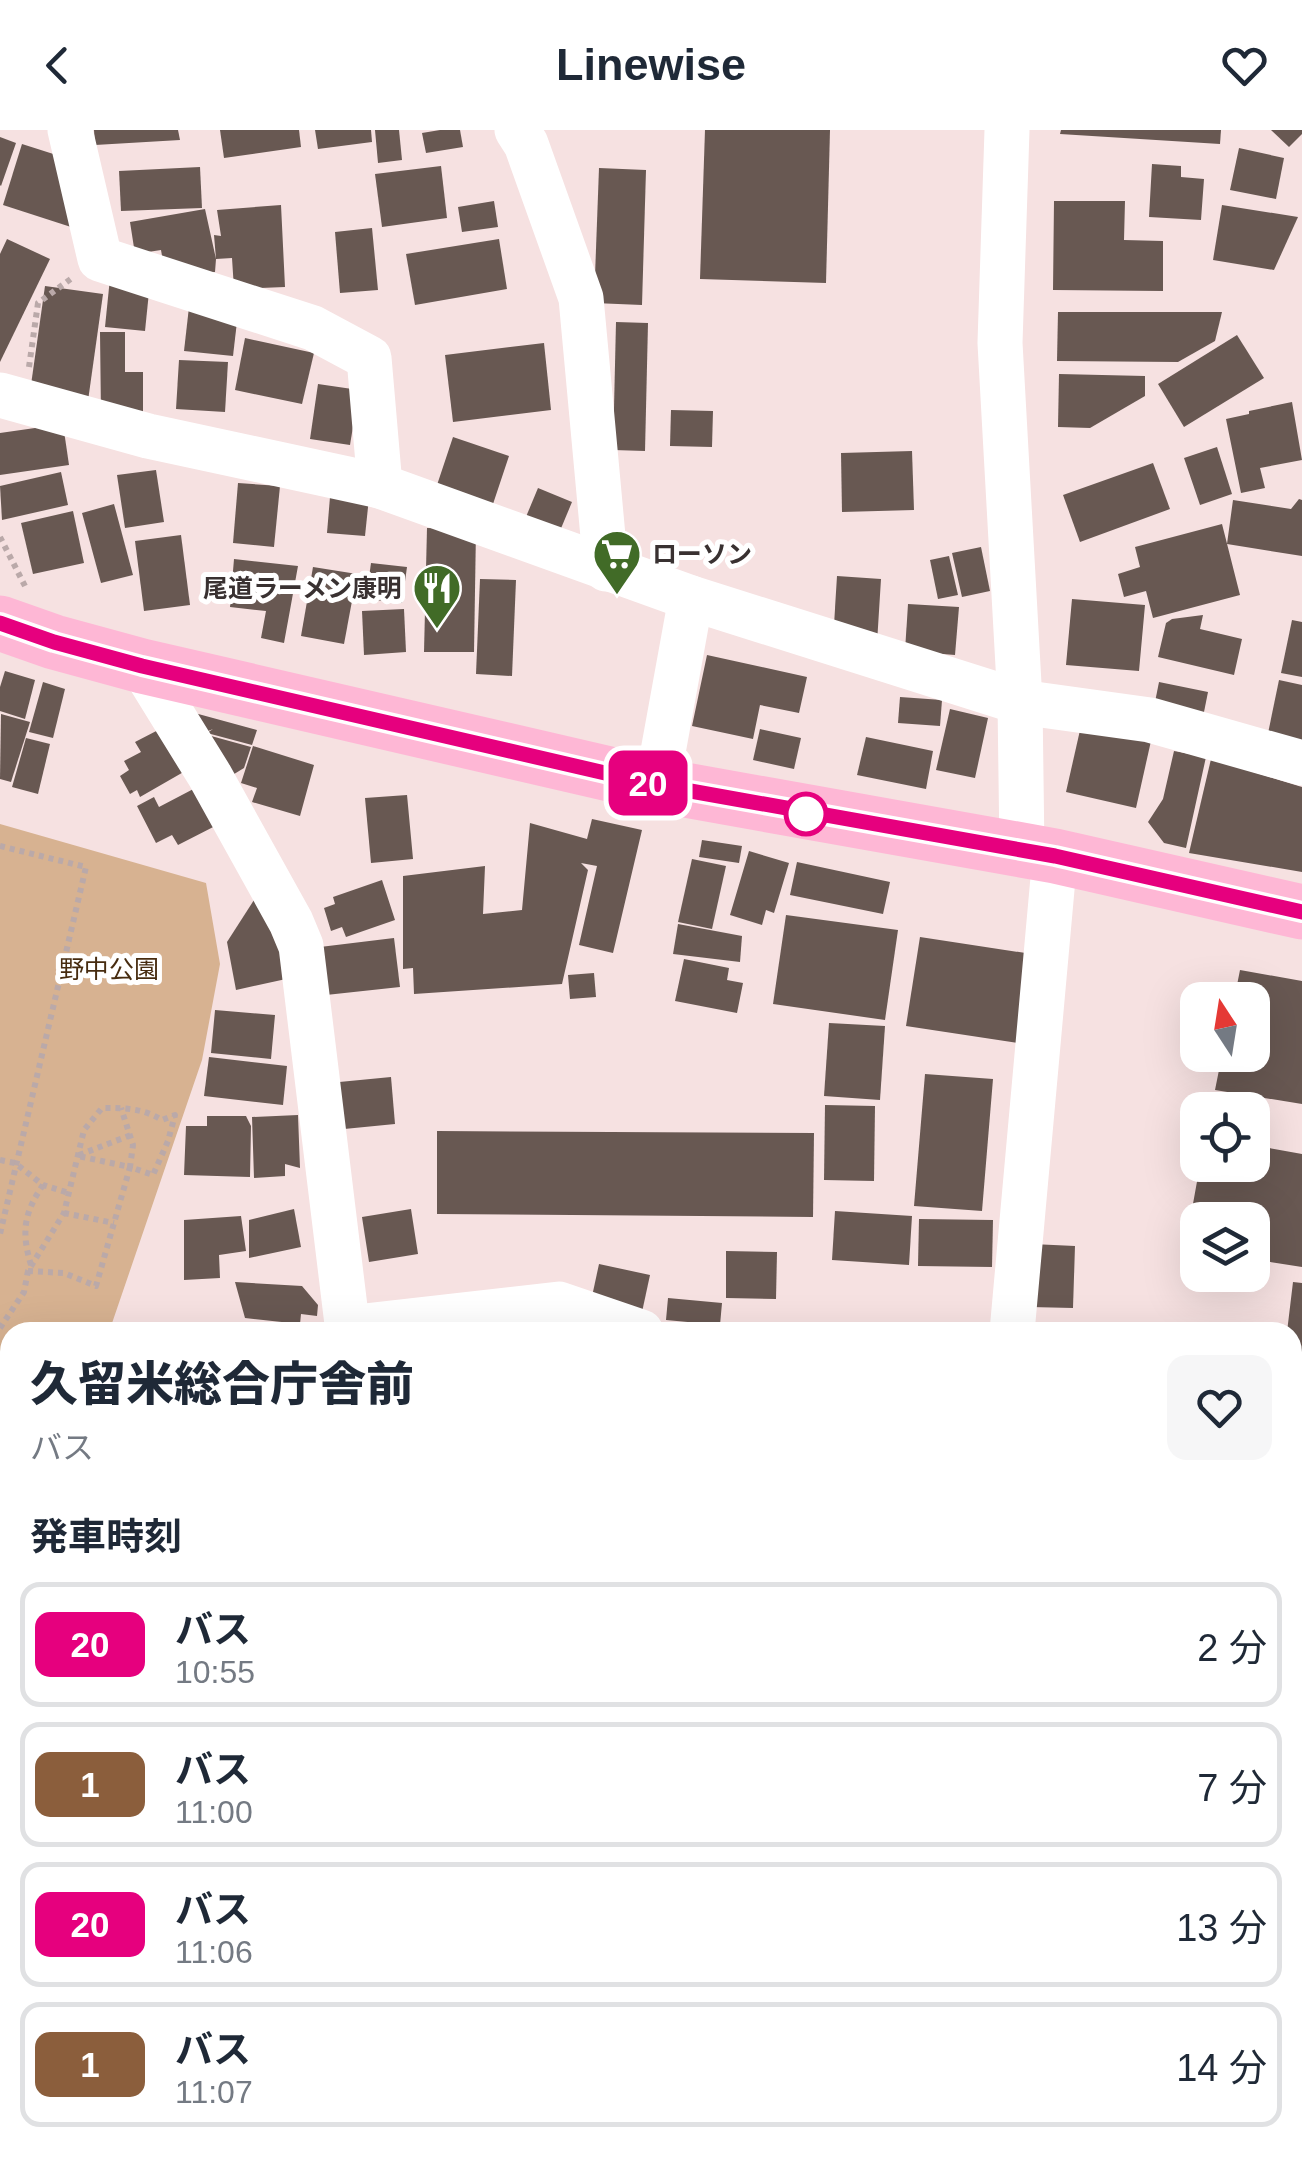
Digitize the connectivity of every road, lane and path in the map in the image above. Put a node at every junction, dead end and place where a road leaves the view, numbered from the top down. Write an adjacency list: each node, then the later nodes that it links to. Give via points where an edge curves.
1 (70, 130): 4 (street)
2 (517, 130): 7 (street, via 581,298)
3 (1007, 130): 11 (street, via 1000,343)
4 (100, 258): 5 (path, via 38,302); 6 (street, via 313,328 369,358)
5 (12, 398): 6 (street, via 148,436)
6 (380, 486): 7 (street)
7 (606, 570): 8 (street)
8 (691, 598): 11 (street); 13 (street)
9 (0, 623): 10 (highway)
10 (142, 666): 13 (highway); 30 (street, via 301,946)
11 (1020, 702): 12 (street, via 1150,720); 15 (street)
12 (1302, 763)
13 (657, 785): 15 (highway)
14 (0, 846): 21 (path, via 86,867)
15 (1038, 854): 16 (highway); 33 (street)
16 (1302, 912)
17 (121, 1108): 18 (path); 19 (path, via 102,1108 84,1130); 22 (path, via 162,1120 175,1115 154,1175)
18 (131, 1135): 19 (path); 22 (path)
19 (78, 1156): 22 (path); 24 (path)
20 (0, 1160): 21 (path)
21 (15, 1163): 23 (path); 27 (path)
22 (130, 1167): 26 (path)
23 (42, 1186): 24 (path); 28 (path, via 27,1209)
24 (70, 1192): 25 (path)
25 (64, 1213): 26 (path); 28 (path)
26 (114, 1223): 28 (path, via 96,1286)
27 (0, 1234)
28 (29, 1269): 29 (path, via 24,1292)
29 (4, 1322)
30 (347, 1322)
31 (413, 1322): 32 (street, via 559,1304)
32 (611, 1322)
33 (1013, 1322)

